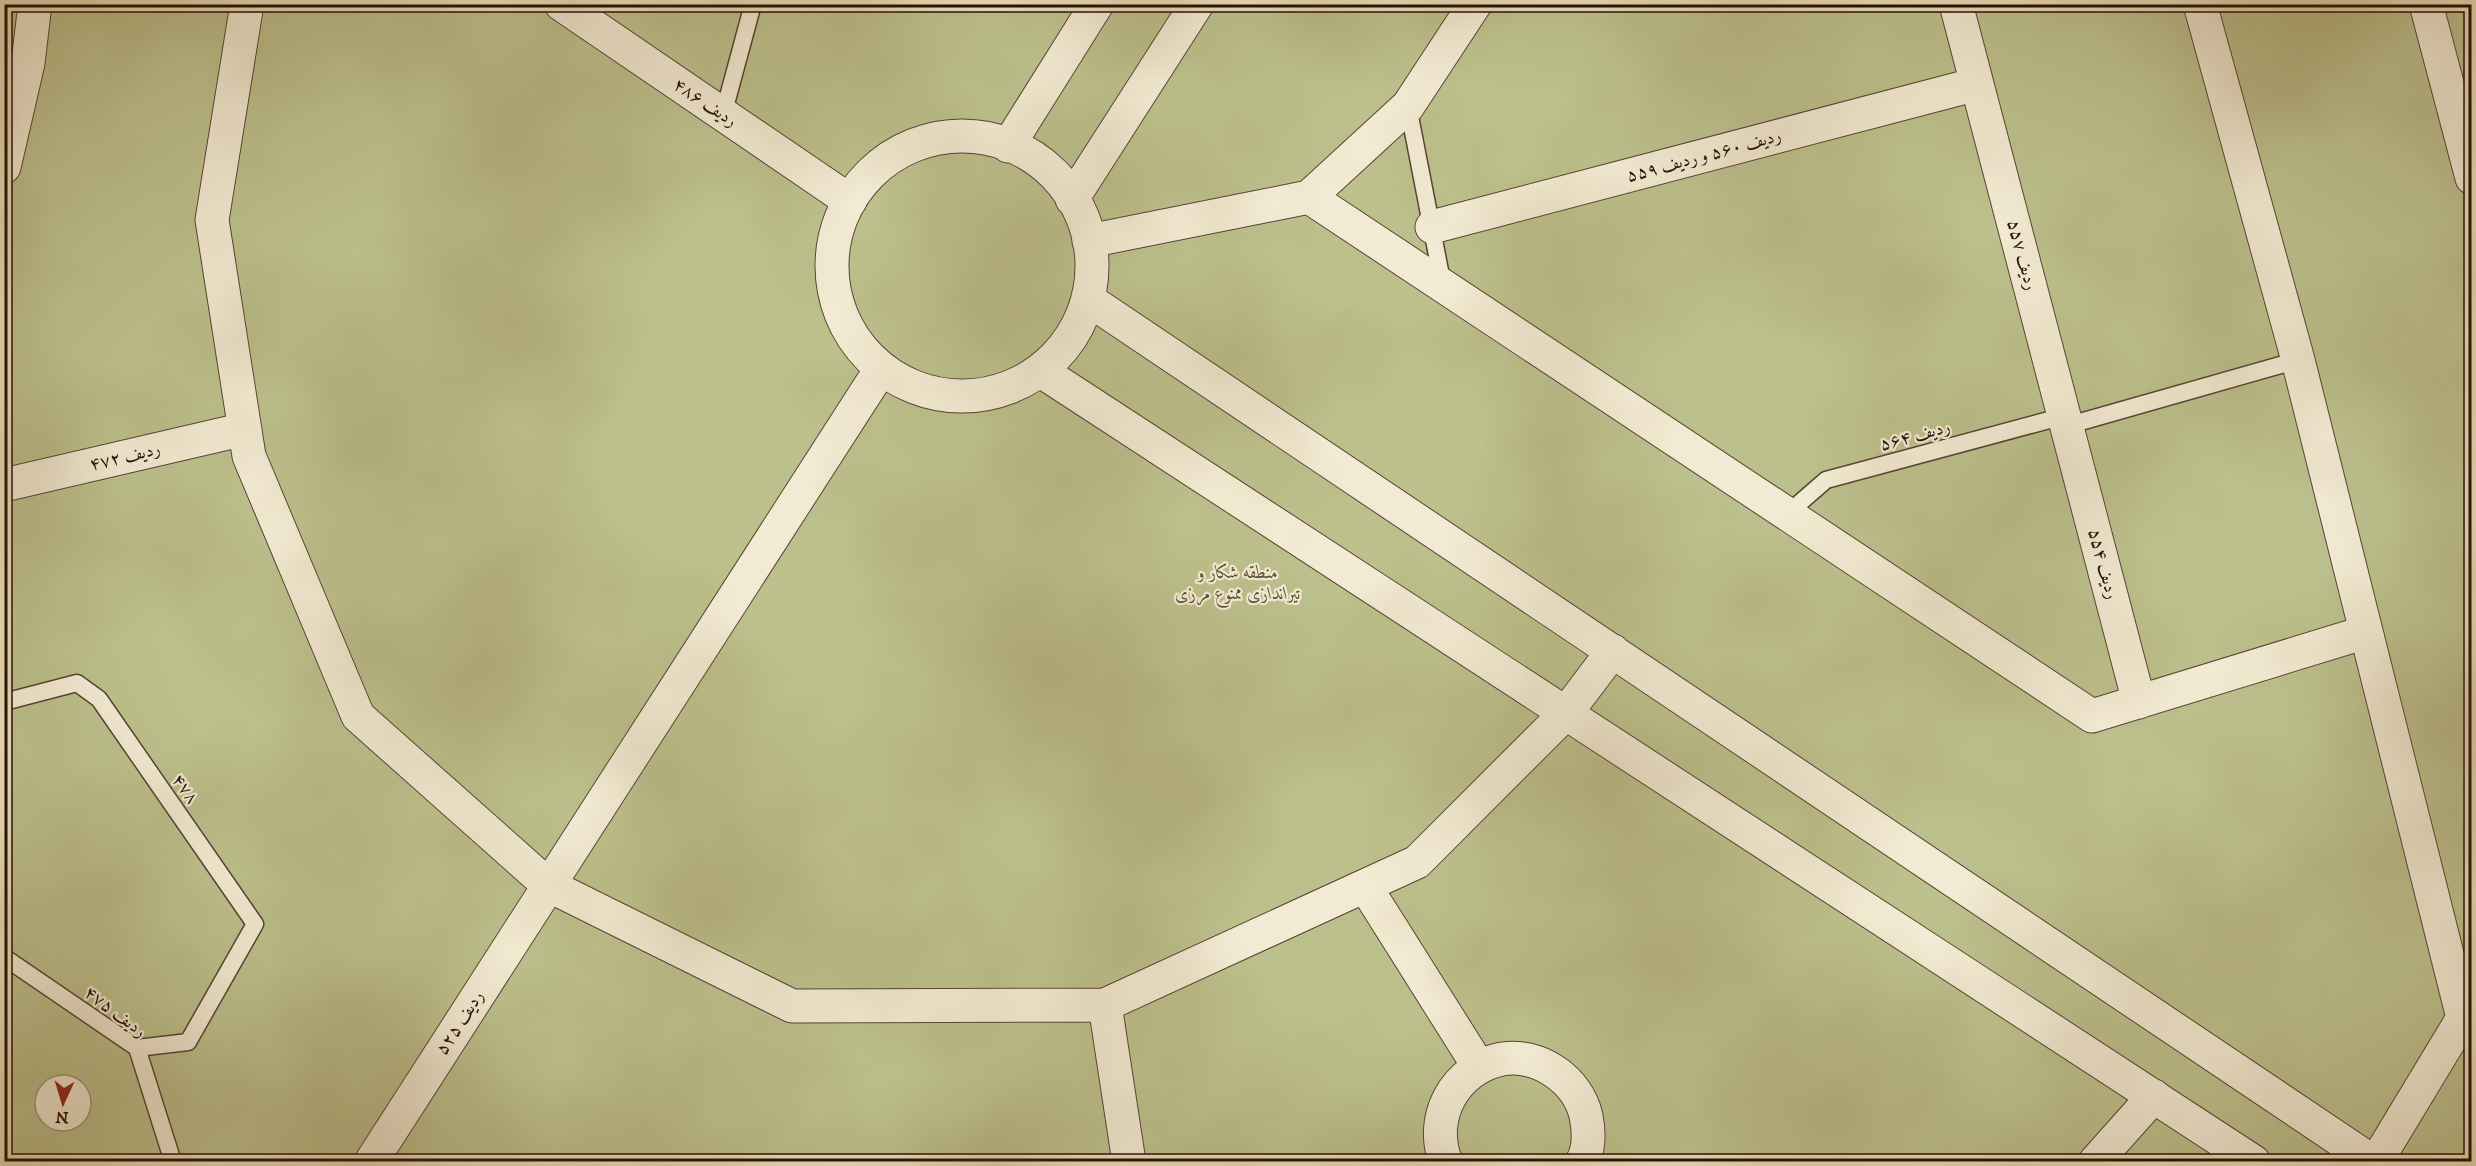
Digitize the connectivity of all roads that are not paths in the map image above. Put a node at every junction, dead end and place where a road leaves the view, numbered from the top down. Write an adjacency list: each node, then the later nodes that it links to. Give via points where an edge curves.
1 (35, 4): 11 (street)
2 (247, 4): 29 (street, via 212,220)
3 (561, 4): 14 (street, ردیف ۴۸۶)
4 (753, 4): 14 (lane)
5 (1097, 4): 15 (street)
6 (1197, 4): 19 (street)
7 (1475, 4): 13 (street)
8 (1956, 4): 12 (street, ردیف ۵۵۷)
9 (2200, 4): 25 (street)
10 (2426, 4): 17 (street)
11 (16, 65): 16 (street)
12 (1977, 84): 21 (street, ردیف ۵۶۰ و ردیف ۵۵۹); 28 (street, ردیف ۵۵۷)
13 (1408, 106): 18 (street); 21 (lane)
14 (723, 115): 20 (street, ردیف ۴۸۶)
15 (1008, 146): 19 (street, via 1023,151 1058,178); 20 (street, via 982,138 938,138 898,152 865,179)
16 (4, 167)
17 (2472, 177)
18 (1309, 197): 22 (street); 23 (street)
19 (1072, 199): 22 (street, via 1082,214)
20 (850, 201): 26 (street, via 831,256 835,298 852,337)
21 (1432, 228): 23 (lane)
22 (1089, 241): 24 (street, via 1093,256)
23 (1443, 287): 31 (street)
24 (1089, 300): 27 (street, via 1070,339); 33 (street)
25 (2298, 360): 28 (lane, ردیف ۵۶۴); 32 (street)
26 (880, 369): 27 (street, via 918,389 960,397 1003,390); 37 (street, ردیف ۵۲۵)
27 (1041, 371): 36 (street)
28 (2065, 421): 31 (lane, ردیف ۵۶۴, via 1826,480); 35 (street, ردیف ۵۵۴)
29 (245, 429): 30 (street, ردیف ۴۷۲); 37 (street, via 249,456 358,716)
30 (4, 485)
31 (1787, 514): 35 (street, via 2092,716)
32 (2366, 632): 35 (street); 51 (street, via 2463,1018)
33 (1613, 651): 36 (street); 51 (street)
34 (4, 702): 41 (lane, ۴۷۸, via 76,683 99,699 255,924 188,1042)
35 (2139, 702)
36 (1566, 713): 38 (street, via 1417,862); 43 (street)
37 (548, 885): 40 (street, via 792,1006); 45 (street, ردیف ۵۲۵)
38 (1365, 886): 40 (street); 42 (street)
39 (4, 957): 41 (lane, ردیف ۴۷۵)
40 (1105, 1005): 46 (street)
41 (137, 1048): 44 (lane, ردیف ۴۷۵)
42 (1479, 1067): 47 (street, via 1459,1082 1445,1102 1439,1125); 48 (street, via 1503,1059 1528,1060 1552,1069 1571,1085 1584,1106 1589,1131)
43 (2154, 1096): 49 (street); 50 (street)
44 (173, 1161)
45 (371, 1161)
46 (1129, 1161)
47 (1446, 1161)
48 (1582, 1161)
49 (2095, 1161)
50 (2254, 1161)
51 (2375, 1161)

